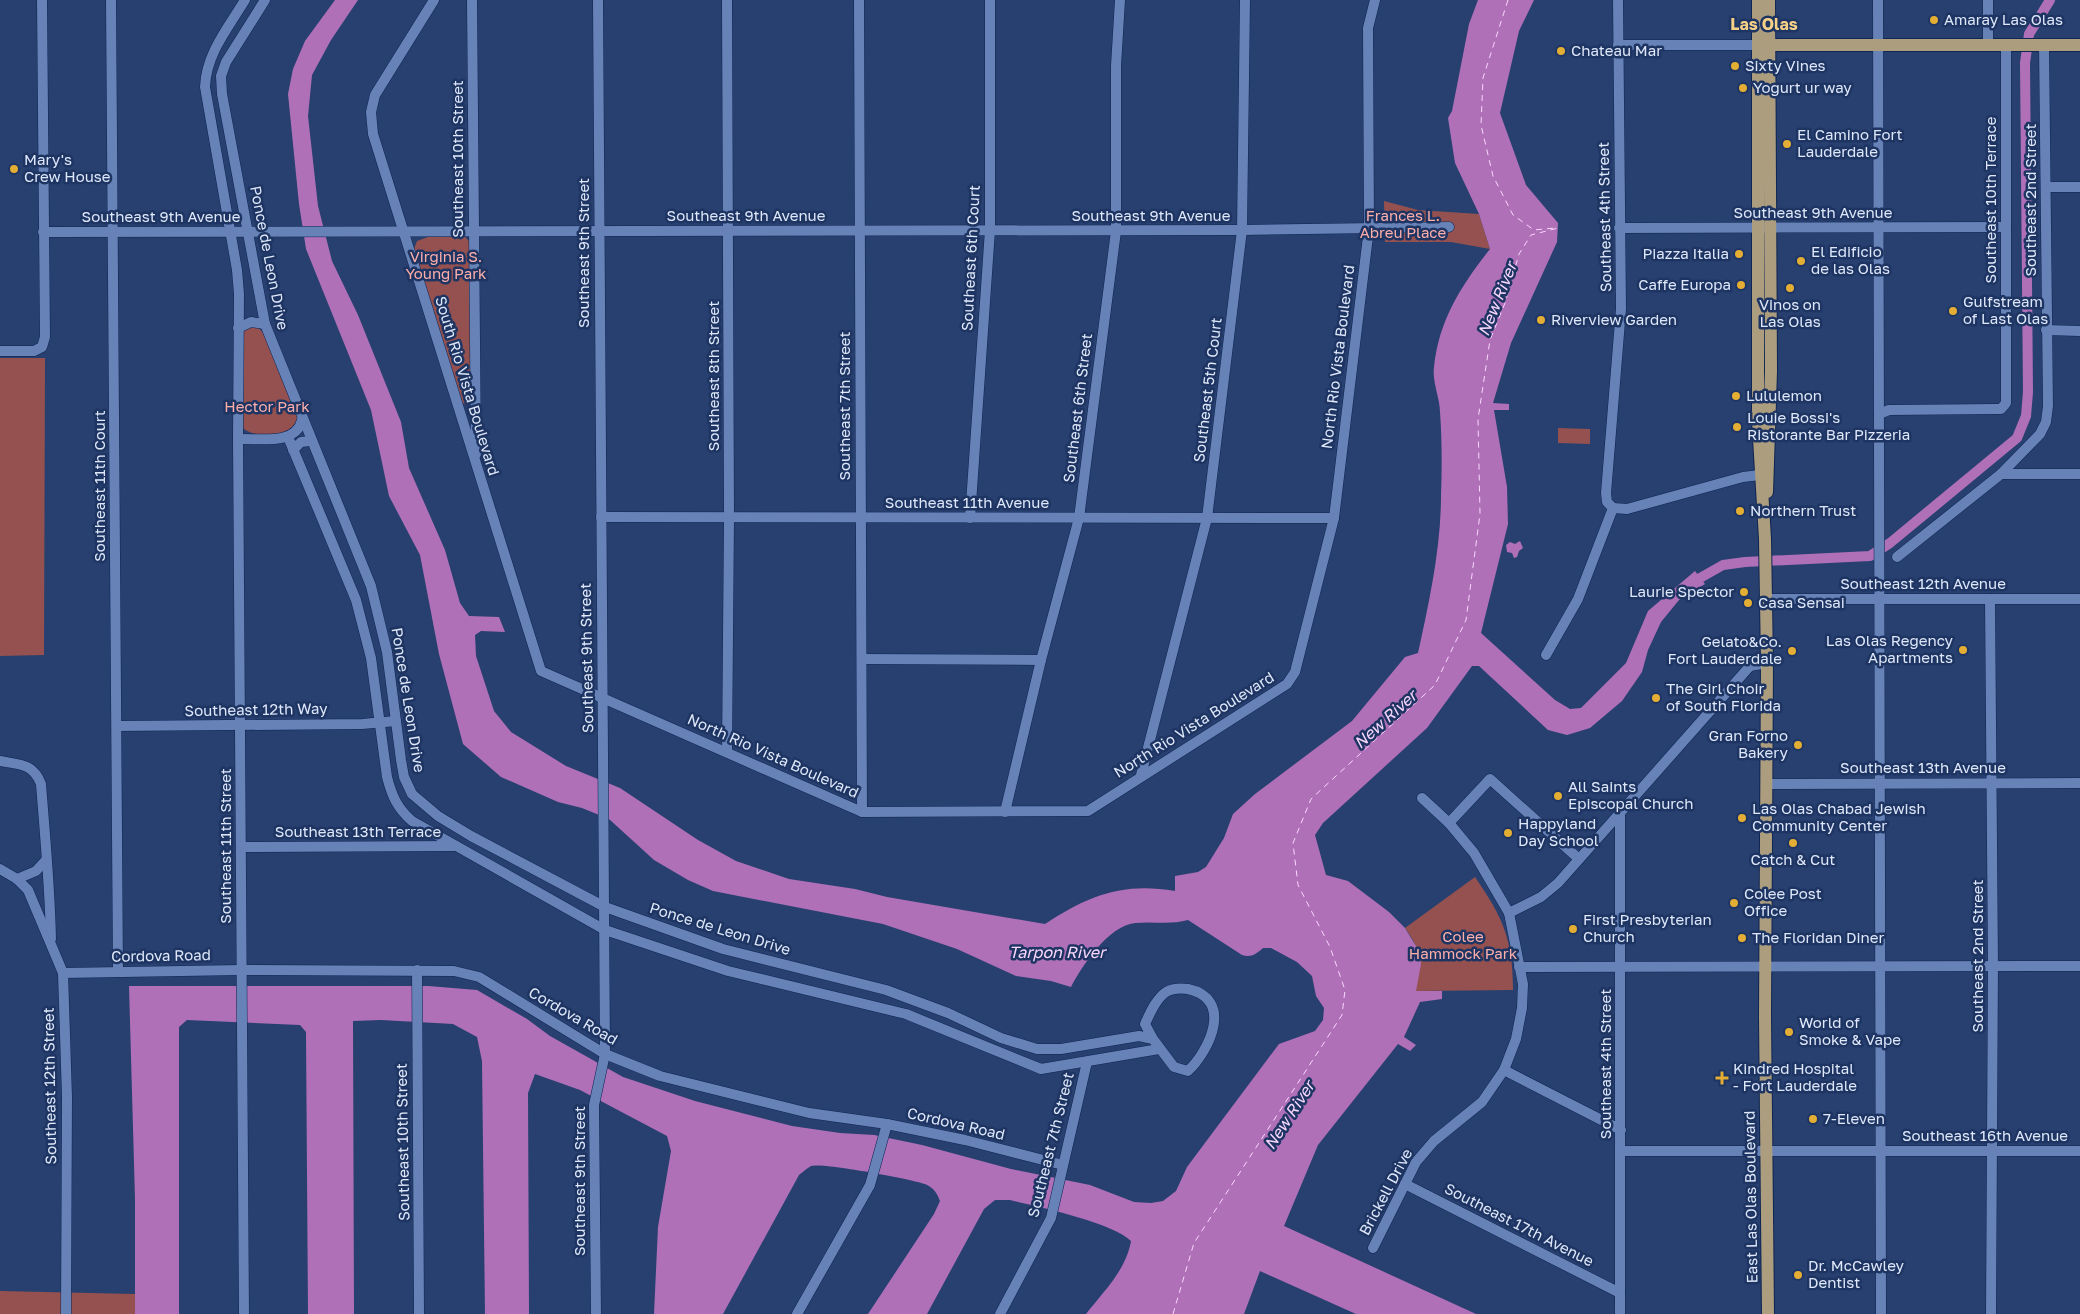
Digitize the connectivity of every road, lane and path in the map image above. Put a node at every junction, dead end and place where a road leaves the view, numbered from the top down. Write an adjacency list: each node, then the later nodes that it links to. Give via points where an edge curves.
1 (42, 0): 41 (street)
2 (111, 0): 42 (street, Southeast 11th Court)
3 (245, 0): 29 (street, Ponce de Leon Drive, via 211,56 206,71 207,100)
4 (265, 0): 28 (street, Ponce de Leon Drive, via 226,62 221,76)
5 (434, 0): 43 (street, South Rio Vista Boulevard, via 375,95 371,112 373,134)
6 (472, 0): 44 (street, Southeast 10th Street)
7 (598, 0): 38 (street, Southeast 9th Street)
8 (727, 0): 45 (street, Southeast 8th Street)
9 (859, 0): 39 (street, Southeast 7th Street)
10 (990, 0): 36 (street, Southeast 6th Court)
11 (1120, 0): 40 (street, Southeast 6th Street, via 1116,66)
12 (1245, 0): 37 (street, Southeast 5th Court)
13 (1376, 0): 32 (street, North Rio Vista Boulevard, via 1368,28)
14 (1618, 0): 22 (street, Southeast 4th Street)
15 (1758, 0): 23 (main road, East Las Olas Boulevard)
16 (1769, 0): 23 (main road, East Las Olas Boulevard)
17 (1878, 0): 19 (street)
18 (1988, 0): 20 (street)
19 (1879, 44): 20 (main road); 23 (main road); 35 (street)
20 (1988, 44): 21 (main road)
21 (2011, 44): 24 (main road); 31 (street, Southeast 10th Terrace)
22 (1618, 45): 23 (street); 33 (street, Southeast 4th Street)
23 (1763, 45): 34 (main road, East Las Olas Boulevard)
24 (2041, 45): 25 (main road); 26 (street, Southeast 2nd Street)
25 (2080, 45)
26 (2046, 187): 27 (street); 50 (street, Southeast 2nd Street)
27 (2080, 187)
28 (242, 200): 29 (street, via 234,204); 47 (street, Ponce de Leon Drive)
29 (226, 202): 46 (street, Ponce de Leon Drive)
30 (1449, 227): 32 (street, Southeast 9th Avenue)
31 (2006, 227): 35 (street, Southeast 9th Avenue); 55 (street, Southeast 10th Terrace, via 2007,398 2004,407 1889,410)
32 (1369, 228): 37 (street, Southeast 9th Avenue); 71 (street, North Rio Vista Boulevard)
33 (1619, 228): 34 (street, Southeast 9th Avenue); 65 (street, Southeast 4th Street, via 1620,324 1606,493 1607,502)
34 (1764, 228): 35 (street, Southeast 9th Avenue); 62 (main road, East Las Olas Boulevard, via 1758,421)
35 (1880, 228): 55 (street)
36 (990, 230): 39 (street, Southeast 9th Avenue); 40 (street, Southeast 9th Avenue); 68 (street, Southeast 6th Court)
37 (1242, 230): 40 (street, Southeast 9th Avenue); 70 (street, Southeast 5th Court)
38 (599, 231): 44 (street, Southeast 9th Avenue); 45 (street, Southeast 9th Avenue); 66 (street, Southeast 9th Street)
39 (859, 231): 45 (street, Southeast 9th Avenue); 72 (street, Southeast 7th Street)
40 (1116, 231): 69 (street, Southeast 6th Street)
41 (43, 232): 42 (street, Southeast 9th Avenue); 52 (street, via 45,336 42,347 34,351)
42 (114, 232): 46 (street, Southeast 9th Avenue); 85 (street, Southeast 11th Court)
43 (405, 232): 44 (street, Southeast 9th Avenue); 47 (street, Southeast 9th Avenue); 54 (street, South Rio Vista Boulevard)
44 (473, 232): 53 (street, Southeast 10th Street)
45 (728, 232): 67 (street, Southeast 8th Street)
46 (232, 233): 47 (street, Southeast 9th Avenue); 49 (street, Southeast 11th Street, via 239,294)
47 (248, 233): 48 (street, Ponce de Leon Drive)
48 (265, 324): 49 (street, via 251,322); 56 (street, Ponce de Leon Drive)
49 (238, 328): 58 (street, Southeast 11th Street)
50 (2046, 330): 51 (street); 63 (street, Southeast 2nd Street, via 2046,422 2040,434)
51 (2080, 331)
52 (0, 352)
53 (475, 403): 54 (street); 61 (street, Southeast 10th Street)
54 (457, 404): 61 (street, South Rio Vista Boulevard)
55 (1879, 414): 75 (street)
56 (302, 420): 57 (street, via 297,432); 59 (street, Ponce de Leon Drive)
57 (288, 437): 58 (street); 60 (street, Ponce de Leon Drive)
58 (238, 439): 86 (street, Southeast 11th Street)
59 (310, 440): 60 (street, via 301,442); 83 (street, Ponce de Leon Drive, via 371,586 387,652)
60 (294, 450): 84 (street, Ponce de Leon Drive, via 356,600 371,658)
61 (476, 467): 82 (street, South Rio Vista Boulevard, via 541,672)
62 (1765, 474): 65 (street, via 1743,477 1627,509); 74 (main road, East Las Olas Boulevard)
63 (2001, 474): 64 (street); 73 (street, Southeast 2nd Street)
64 (2080, 474)
65 (1613, 508): 78 (street, via 1578,599)
66 (601, 517): 67 (street, Southeast 11th Avenue); 82 (street, Southeast 9th Street)
67 (730, 518): 72 (street, Southeast 11th Avenue); 87 (street, Southeast 8th Street)
68 (970, 518): 69 (street, Southeast 11th Avenue); 72 (street, Southeast 11th Avenue)
69 (1079, 518): 70 (street, Southeast 11th Avenue); 80 (street, Southeast 6th Street)
70 (1207, 518): 71 (street, Southeast 11th Avenue); 89 (street, Southeast 5th Court)
71 (1334, 518): 89 (street, North Rio Vista Boulevard, via 1295,672 1287,684)
72 (860, 519): 79 (street, Southeast 7th Street)
73 (1897, 557)
74 (1766, 599): 75 (street, Southeast 12th Avenue); 81 (main road, East Las Olas Boulevard)
75 (1881, 599): 76 (street, Southeast 12th Avenue); 90 (street)
76 (1990, 599): 77 (street, Southeast 12th Avenue); 91 (street, Southeast 2nd Street)
77 (2080, 599)
78 (1546, 655)
79 (862, 659): 80 (street); 95 (street, Southeast 7th Street)
80 (1041, 660): 96 (street, Southeast 6th Street)
81 (1767, 663): 93 (main road, East Las Olas Boulevard); 97 (street, via 1750,666)
82 (602, 698): 87 (street, North Rio Vista Boulevard); 106 (street, Southeast 9th Street)
83 (396, 721): 84 (street, Southeast 12th Way); 99 (street, Ponce de Leon Drive, via 404,776 412,794 438,816)
84 (378, 722): 86 (street, Southeast 12th Way); 100 (street, Ponce de Leon Drive, via 387,777 399,810 412,821)
85 (117, 726): 86 (street, Southeast 12th Way); 118 (street, Southeast 11th Court)
86 (241, 726): 101 (street, Southeast 11th Street)
87 (726, 752): 95 (street, North Rio Vista Boulevard)
88 (0, 761): 103 (street, Southeast 12th Street, via 27,766 37,772 41,784)
89 (1141, 775): 96 (street, North Rio Vista Boulevard, via 1088,811)
90 (1881, 782): 91 (street, Southeast 13th Avenue); 93 (street, Southeast 13th Avenue); 111 (street)
91 (1991, 783): 92 (street, Southeast 13th Avenue); 110 (street, Southeast 2nd Street)
92 (2080, 783)
93 (1766, 784): 115 (main road, East Las Olas Boulevard)
94 (1422, 798): 98 (street, Brickell Drive)
95 (862, 812): 96 (street, North Rio Vista Boulevard)
96 (1005, 812)
97 (1620, 814): 102 (street); 114 (street, Southeast 4th Street)
98 (1449, 823): 102 (street, via 1490,779); 107 (street, Brickell Drive, via 1474,853)
99 (471, 836): 100 (street, Southeast 13th Terrace); 106 (street, Ponce de Leon Drive)
100 (460, 846): 101 (street, Southeast 13th Terrace); 108 (street, Ponce de Leon Drive)
101 (242, 847): 116 (street, Southeast 11th Street)
102 (1579, 859): 107 (street, via 1541,898)
103 (46, 860): 105 (street, via 36,872); 109 (street, Southeast 12th Street, via 50,885)
104 (0, 869): 105 (street)
105 (17, 879): 109 (street, via 28,890)
106 (605, 907): 108 (street, Southeast 9th Street); 120 (street, Ponce de Leon Drive, via 723,949 886,990 948,1013 1001,1038 1037,1049 1061,1049 1139,1036)
107 (1509, 913): 113 (street, Brickell Drive)
108 (605, 930): 122 (street, Southeast 9th Street); 123 (street, Ponce de Leon Drive, via 728,971 906,1014 1041,1069)
109 (51, 945): 119 (street, Southeast 12th Street)
110 (1993, 965): 111 (street); 112 (street); 128 (street, Southeast 2nd Street)
111 (1881, 966): 115 (street); 127 (street)
112 (2080, 966)
113 (1519, 967): 114 (street); 124 (street, Brickell Drive, via 1523,984 1522,1008 1516,1039)
114 (1620, 967): 115 (street); 126 (street, Southeast 4th Street)
115 (1766, 967): 131 (main road, East Las Olas Boulevard)
116 (241, 970): 117 (street, Cordova Road); 118 (street, Cordova Road); 137 (street, Southeast 11th Street)
117 (417, 970): 122 (street, Cordova Road, via 454,971 479,978); 138 (street, Southeast 10th Street)
118 (118, 972): 119 (street, Cordova Road)
119 (63, 973): 136 (street, Southeast 12th Street, via 68,1098)
120 (1153, 1039): 121 (street); 121 (street, via 1145,1024 1151,1010 1166,992 1179,987 1200,992 1212,1004 1214,1021 1208,1046 1188,1071 1174,1067)
121 (1159, 1049): 123 (street, Ponce de Leon Drive)
122 (605, 1054): 125 (street, Cordova Road, via 660,1076 809,1113); 139 (street, Southeast 9th Street, via 594,1105)
123 (1087, 1062): 132 (street, Southeast 7th Street)
124 (1504, 1070): 126 (street); 133 (street, Brickell Drive, via 1482,1102 1434,1141 1416,1162)
125 (887, 1124): 132 (street, Cordova Road, via 965,1140); 140 (street, via 874,1176)
126 (1621, 1130): 130 (street, Southeast 4th Street)
127 (1882, 1151): 128 (street, Southeast 16th Avenue); 131 (street, Southeast 16th Avenue); 144 (street)
128 (1993, 1151): 129 (street, Southeast 16th Avenue); 145 (street, Southeast 2nd Street)
129 (2080, 1151)
130 (1621, 1152): 131 (street, Southeast 16th Avenue); 135 (street, Southeast 4th Street)
131 (1767, 1152): 143 (main road, East Las Olas Boulevard)
132 (1061, 1170): 141 (street, Southeast 7th Street, via 1051,1218)
133 (1405, 1184): 134 (street, Brickell Drive); 135 (street, Southeast 17th Avenue)
134 (1373, 1248)
135 (1620, 1293): 142 (street, Southeast 4th Street)
136 (66, 1314)
137 (244, 1314)
138 (420, 1314)
139 (596, 1314)
140 (797, 1314)
141 (1000, 1314)
142 (1620, 1314)
143 (1768, 1314)
144 (1881, 1314)
145 (1991, 1314)

